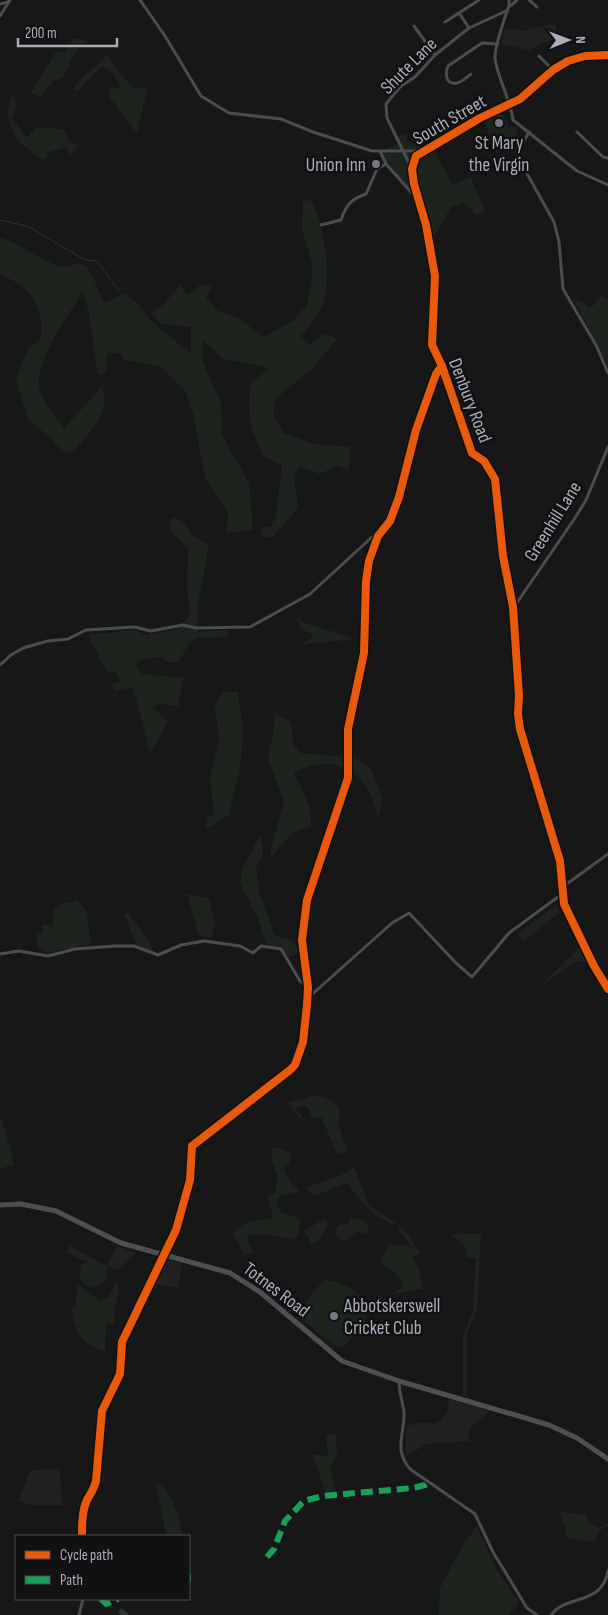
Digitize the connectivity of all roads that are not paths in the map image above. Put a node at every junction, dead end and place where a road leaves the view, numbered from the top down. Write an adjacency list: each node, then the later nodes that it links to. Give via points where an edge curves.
1 (140, 0): 27 (street, via 201,96 210,102 229,113 281,119 313,132)
2 (479, 0): 10 (street)
3 (509, 0): 9 (street)
4 (517, 0): 9 (street, Shute Lane)
5 (529, 0): 8 (street)
6 (9, 1): 7 (street); 11 (street)
7 (0, 4)
8 (536, 6)
9 (509, 8): 14 (street, Shute Lane); 15 (street)
10 (459, 13): 12 (street); 14 (street)
11 (0, 16)
12 (445, 22)
13 (414, 26): 16 (street)
14 (469, 28): 16 (street, Shute Lane)
15 (498, 44): 22 (street, via 482,43 448,66 445,72 451,82); 23 (street, via 496,65)
16 (435, 55): 26 (street, Shute Lane, via 386,104 387,118)
17 (608, 55): 19 (street, South Street, via 576,58)
18 (539, 56): 19 (street)
19 (553, 70): 23 (street, South Street)
20 (462, 73): 22 (street)
21 (471, 74): 22 (street)
22 (466, 78)
23 (509, 105): 24 (street, via 513,120); 28 (street, South Street, via 480,118)
24 (530, 132): 32 (street, via 576,171); 36 (street, via 518,152 520,161 554,222 563,288)
25 (577, 132): 29 (street)
26 (402, 150): 27 (street); 28 (street); 31 (street, Shute Lane)
27 (380, 151): 30 (street)
28 (425, 151): 31 (street, South Street, via 416,156)
29 (608, 158)
30 (386, 164): 33 (street); 34 (street, via 377,169 366,194 353,198 340,220)
31 (412, 169): 33 (street, Denbury Road)
32 (608, 185)
33 (419, 202): 35 (street, Denbury Road, via 435,276 432,342)
34 (321, 224)
35 (442, 366): 38 (street, via 436,374 416,430 397,504 390,521); 39 (street, Denbury Road, via 472,453 484,461 495,478 503,556)
36 (608, 373)
37 (608, 447): 39 (street, Greenhill Lane, via 586,500)
38 (378, 536): 40 (street, via 310,594 250,627 196,628 183,625 151,631 134,627 86,630 68,639 23,648); 45 (street, via 366,580 365,641 348,729 348,778 304,913 302,940)
39 (513, 607): 42 (street, Denbury Road, via 520,729 543,799)
40 (0, 665)
41 (608, 854): 42 (street)
42 (564, 886): 43 (street)
43 (562, 894): 46 (street, via 590,959); 47 (street, via 509,933 472,977 409,913 392,923)
44 (0, 954): 45 (street, via 19,951 48,956 74,949 134,946 158,955 181,945 204,941 240,946 253,953 266,946 282,949 300,981)
45 (308, 988): 47 (street)
46 (608, 989)
47 (308, 998): 49 (street, via 304,1042 295,1065 192,1146 187,1196)
48 (0, 1205): 49 (main road, Totnes Road, via 21,1204 56,1211 121,1243)
49 (165, 1256): 50 (main road, Totnes Road, via 208,1265 239,1277 337,1358); 52 (street, via 122,1342 120,1374 102,1410 96,1482 82,1518)
50 (399, 1381): 51 (main road, Totnes Road, via 549,1425 577,1438); 56 (street, via 404,1412 401,1434 403,1460 410,1469 475,1514 527,1608)
51 (608, 1459)
52 (82, 1535)
53 (608, 1571): 54 (street)
54 (608, 1576): 58 (street, via 592,1596)
55 (83, 1600): 57 (street)
56 (534, 1614)
57 (79, 1615)
58 (551, 1615)

